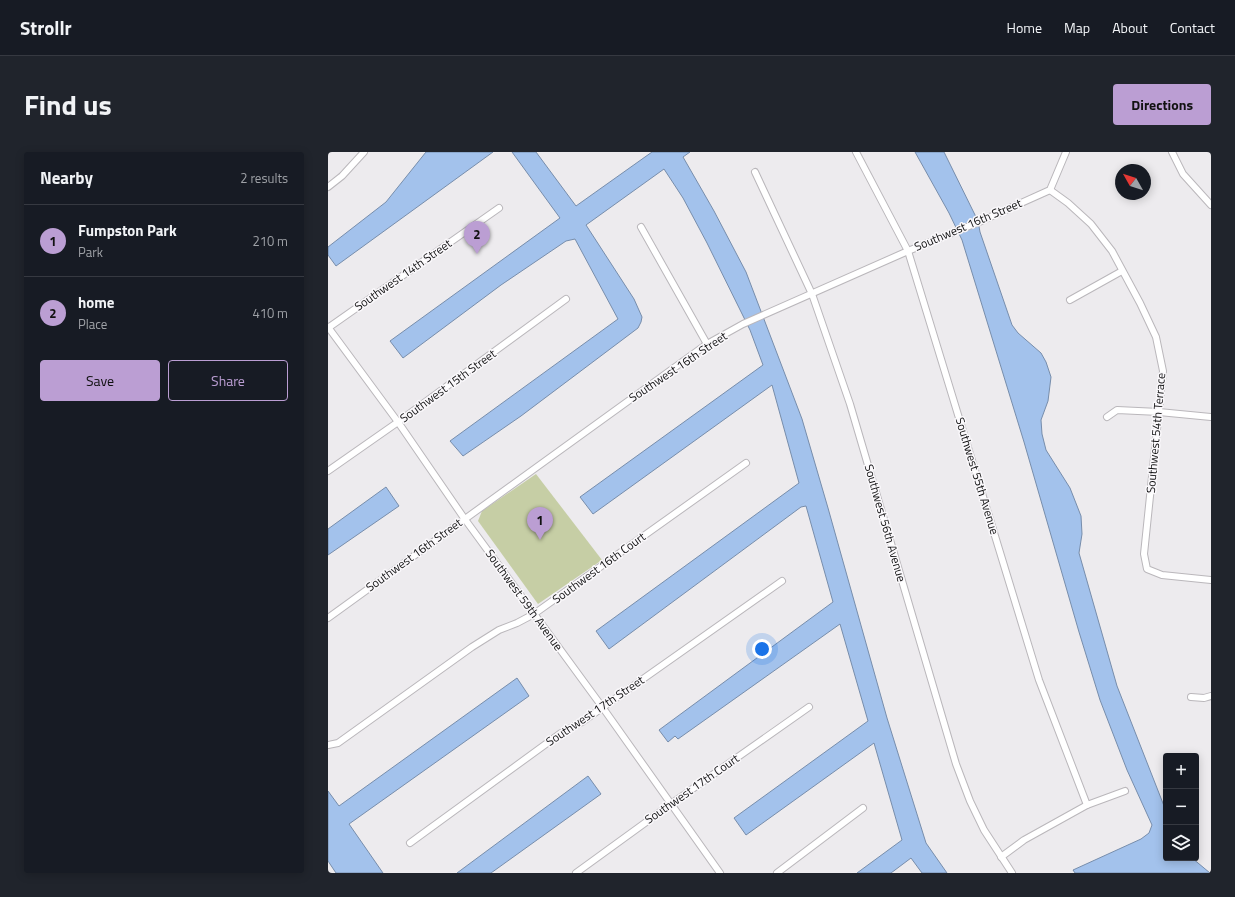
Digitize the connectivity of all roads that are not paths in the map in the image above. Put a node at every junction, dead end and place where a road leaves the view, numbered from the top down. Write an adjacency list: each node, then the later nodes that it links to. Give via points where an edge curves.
1 (364, 152): 6 (street)
2 (856, 152): 11 (street, Southwest 55th Avenue)
3 (1066, 152): 7 (street)
4 (1172, 152): 8 (street, via 1183,174)
5 (755, 172): 13 (street, Southwest 56th Avenue)
6 (328, 187)
7 (1050, 190): 11 (street, Southwest 16th Street); 12 (street, Southwest 54th Terrace, via 1091,224 1112,251)
8 (1211, 204)
9 (499, 208): 16 (street, Southwest 14th Street)
10 (641, 227): 17 (street)
11 (908, 250): 13 (street, Southwest 16th Street); 36 (street, Southwest 55th Avenue, via 1039,680)
12 (1122, 271): 15 (street); 18 (street, Southwest 54th Terrace, via 1156,337 1163,371)
13 (812, 294): 17 (street, Southwest 16th Street, via 743,324); 39 (street, Southwest 56th Avenue, via 850,404 956,764 984,830)
14 (566, 299): 21 (street, Southwest 15th Street)
15 (1070, 300)
16 (328, 328): 21 (street, Southwest 59th Avenue)
17 (707, 344): 24 (street, Southwest 16th Street)
18 (1159, 412): 19 (street, via 1117,410); 20 (street); 26 (street, Southwest 54th Terrace, via 1144,554 1147,569 1162,575)
19 (1107, 417)
20 (1211, 417)
21 (398, 422): 23 (street, Southwest 15th Street); 24 (street, Southwest 59th Avenue)
22 (746, 463): 27 (street, Southwest 16th Court)
23 (328, 471)
24 (464, 518): 27 (street, Southwest 59th Avenue); 28 (street, Southwest 16th Street)
25 (782, 580): 32 (street, Southwest 17th Street)
26 (1211, 580)
27 (534, 614): 32 (street, Southwest 59th Avenue); 33 (street, Southwest 16th Court, via 499,630 472,647 338,743)
28 (328, 618)
29 (1211, 696): 30 (street)
30 (1191, 697)
31 (809, 707): 35 (street, Southwest 17th Court)
32 (603, 708): 35 (street, Southwest 59th Avenue); 38 (street, Southwest 17th Street, via 561,733)
33 (328, 746)
34 (1125, 791): 36 (street)
35 (671, 804): 40 (street, Southwest 17th Court); 41 (street, Southwest 59th Avenue)
36 (1087, 805): 39 (street, via 1024,840)
37 (863, 808): 42 (street)
38 (410, 843)
39 (1001, 857): 43 (street, Southwest 56th Avenue)
40 (576, 873)
41 (720, 873)
42 (777, 873)
43 (1012, 873)

